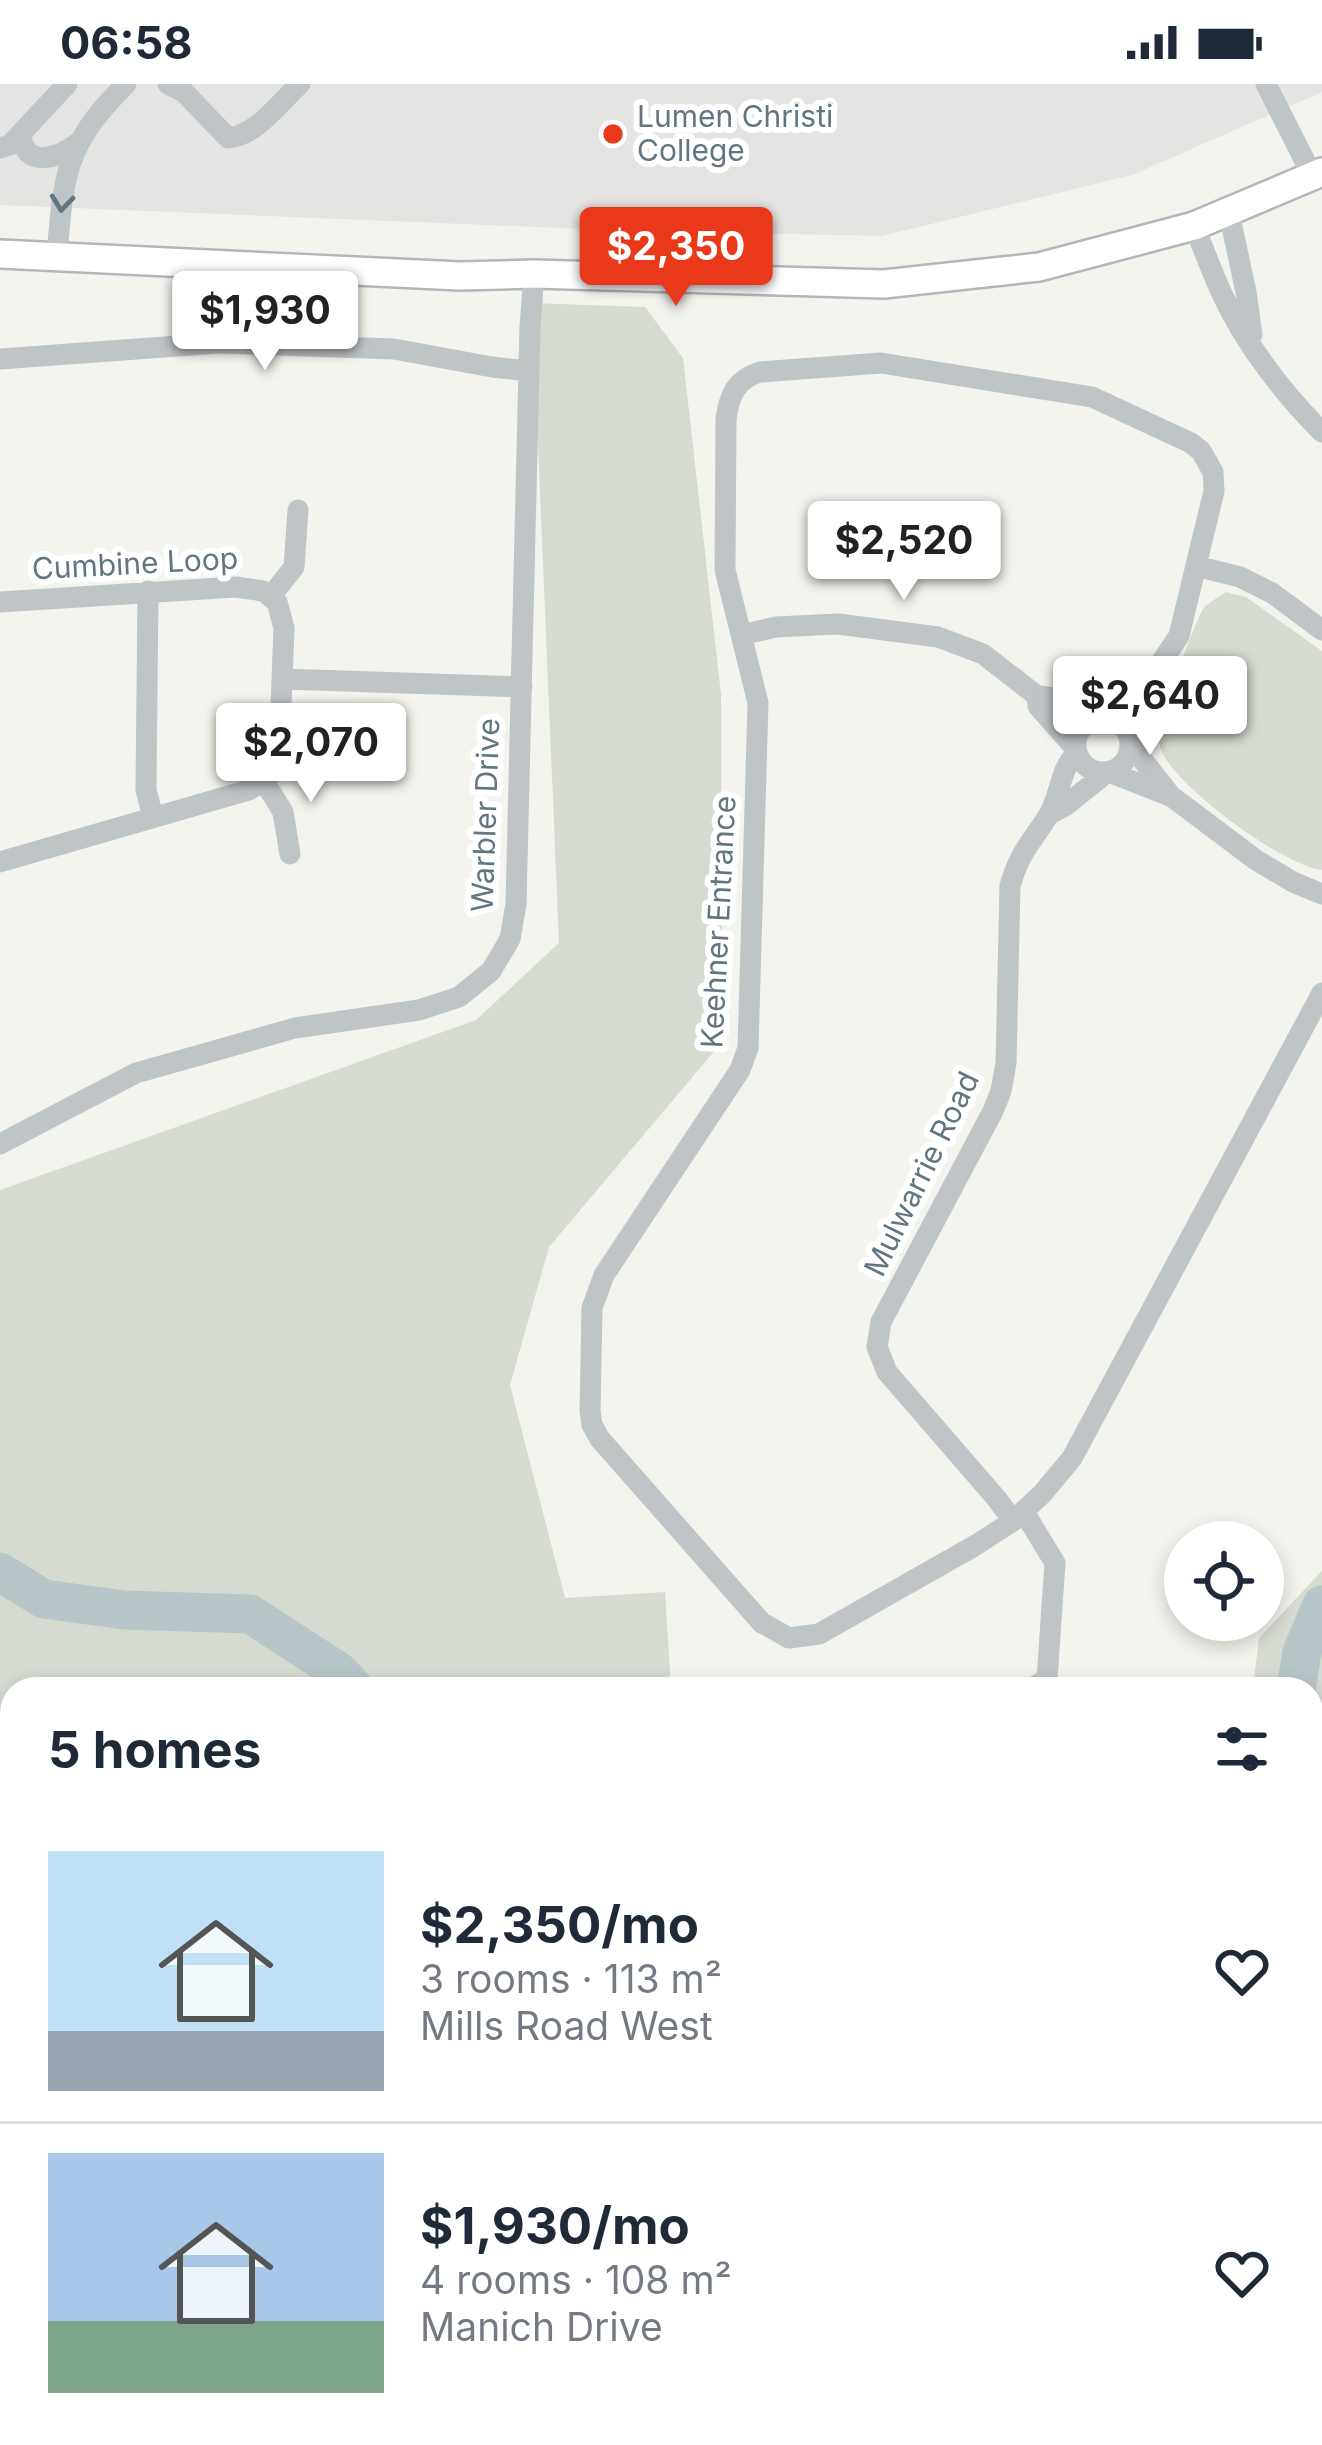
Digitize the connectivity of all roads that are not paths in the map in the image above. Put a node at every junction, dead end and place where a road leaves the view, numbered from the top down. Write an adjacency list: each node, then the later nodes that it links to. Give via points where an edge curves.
1 (67, 84): 7 (street)
2 (126, 84): 8 (street)
3 (168, 84): 6 (street)
4 (301, 84): 6 (street, via 236,138 224,134)
5 (1266, 84): 10 (street)
6 (197, 91)
7 (21, 134): 8 (street, via 25,149 40,157); 9 (street)
8 (79, 143): 14 (street, one-way to 14, via 65,175)
9 (0, 148)
10 (1317, 174): 11 (main road)
11 (1229, 213): 12 (main road); 16 (street)
12 (1194, 226): 15 (main road, via 1039,267 884,284); 16 (street)
13 (0, 254): 14 (main road)
14 (56, 257): 15 (main road)
15 (533, 274): 18 (street, Warbler Drive)
16 (1254, 348): 19 (street)
17 (0, 359): 18 (street, via 219,344 394,349)
18 (529, 371): 29 (street, Warbler Drive)
19 (1322, 432)
20 (298, 510): 23 (street, Cumbine Loop, via 294,567)
21 (1196, 566): 25 (street, via 1273,593); 26 (street, Keehner Entrance, via 1214,491 1206,457 1091,397 881,363 760,372 736,387 726,419 725,570); 28 (street, Keehner Entrance, via 1179,635)
22 (148, 591): 23 (street, Cumbine Loop, via 236,587); 24 (street, Cumbine Loop); 38 (street, via 146,790)
23 (271, 596): 27 (street, Cumbine Loop, via 284,628)
24 (0, 602)
25 (1322, 630)
26 (741, 635): 30 (street, via 838,623 938,637 972,648); 44 (street, Keehner Entrance, via 758,703 748,1048 604,1275 592,1308 592,1425 763,1623 789,1637 819,1634)
27 (282, 680): 29 (street); 35 (street, Cumbine Loop, via 279,756)
28 (1149, 680): 31 (street, Keehner Entrance); 32 (street, Keehner Entrance)
29 (522, 687): 43 (street, Warbler Drive, via 516,904 510,939 491,970 459,997 419,1010 295,1028 136,1073)
30 (1036, 696): 31 (street); 33 (street)
31 (1099, 719): 32 (street, via 1120,724); 33 (street, via 1083,727)
32 (1131, 742): 34 (street, via 1125,762); 36 (street)
33 (1077, 751): 34 (street, via 1085,766); 37 (street, Mulwarrie Road)
34 (1107, 772): 36 (street); 37 (street, Mulwarrie Road)
35 (264, 781): 38 (street); 39 (street, via 283,812)
36 (1171, 796): 41 (street, via 1256,860)
37 (1050, 814): 44 (street, Mulwarrie Road, via 1010,886 1001,1091 881,1322 877,1347 887,1372)
38 (153, 818): 40 (street)
39 (290, 854)
40 (0, 862)
41 (1322, 893)
42 (1322, 993): 44 (street, Keehner Entrance, via 1083,1440)
43 (0, 1144)
44 (1018, 1517): 45 (street, via 1055,1563)
45 (1047, 1677)

